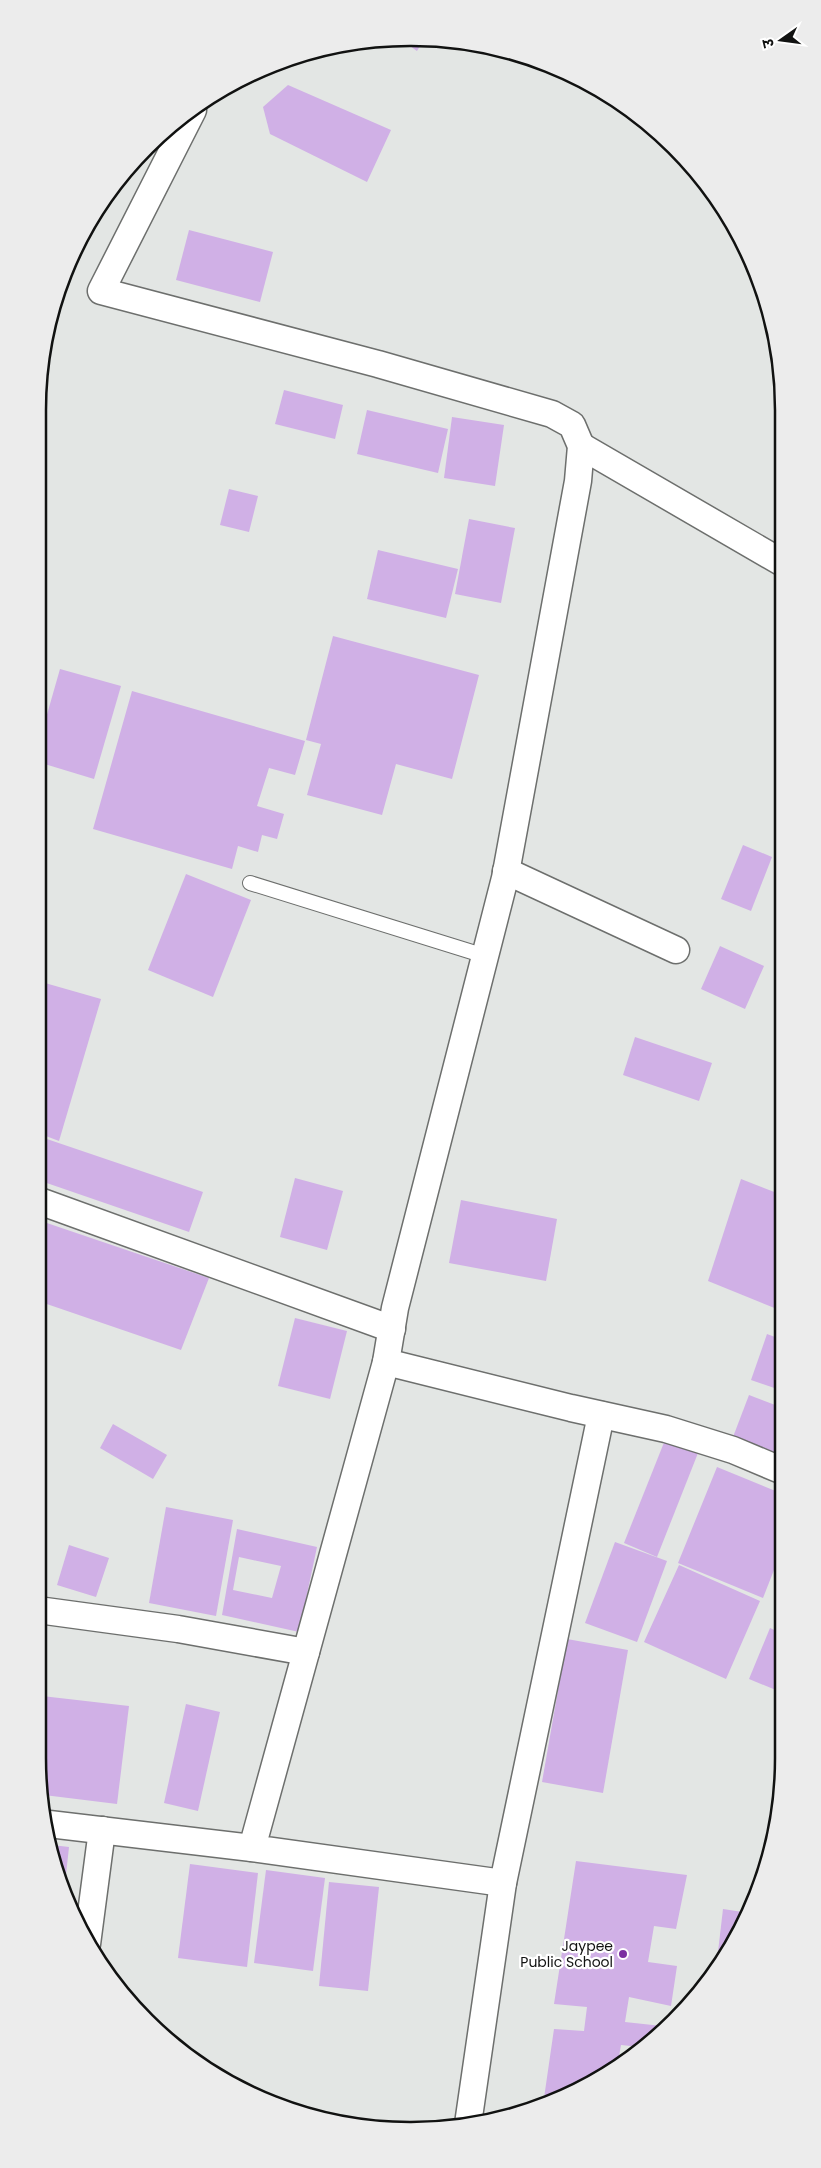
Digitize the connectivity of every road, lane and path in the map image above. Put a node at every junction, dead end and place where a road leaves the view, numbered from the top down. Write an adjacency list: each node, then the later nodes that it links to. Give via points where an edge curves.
1 (185, 125): 2 (street, via 101,291 368,361 552,414 572,425)
2 (581, 446): 3 (street); 4 (street, via 578,481)
3 (775, 559)
4 (506, 871): 6 (street); 7 (street)
5 (250, 883): 7 (lane)
6 (676, 950)
7 (485, 956): 9 (street)
8 (46, 1203): 9 (street)
9 (392, 1329): 10 (street)
10 (386, 1362): 11 (street); 14 (street)
11 (601, 1415): 12 (street, via 666,1429 733,1450); 18 (street)
12 (775, 1468)
13 (46, 1611): 14 (street, via 178,1628)
14 (306, 1652): 17 (street)
15 (52, 1824): 16 (street)
16 (102, 1830): 17 (street); 19 (street)
17 (252, 1848): 18 (street)
18 (503, 1883): 20 (street)
19 (89, 1929)
20 (469, 2117)

